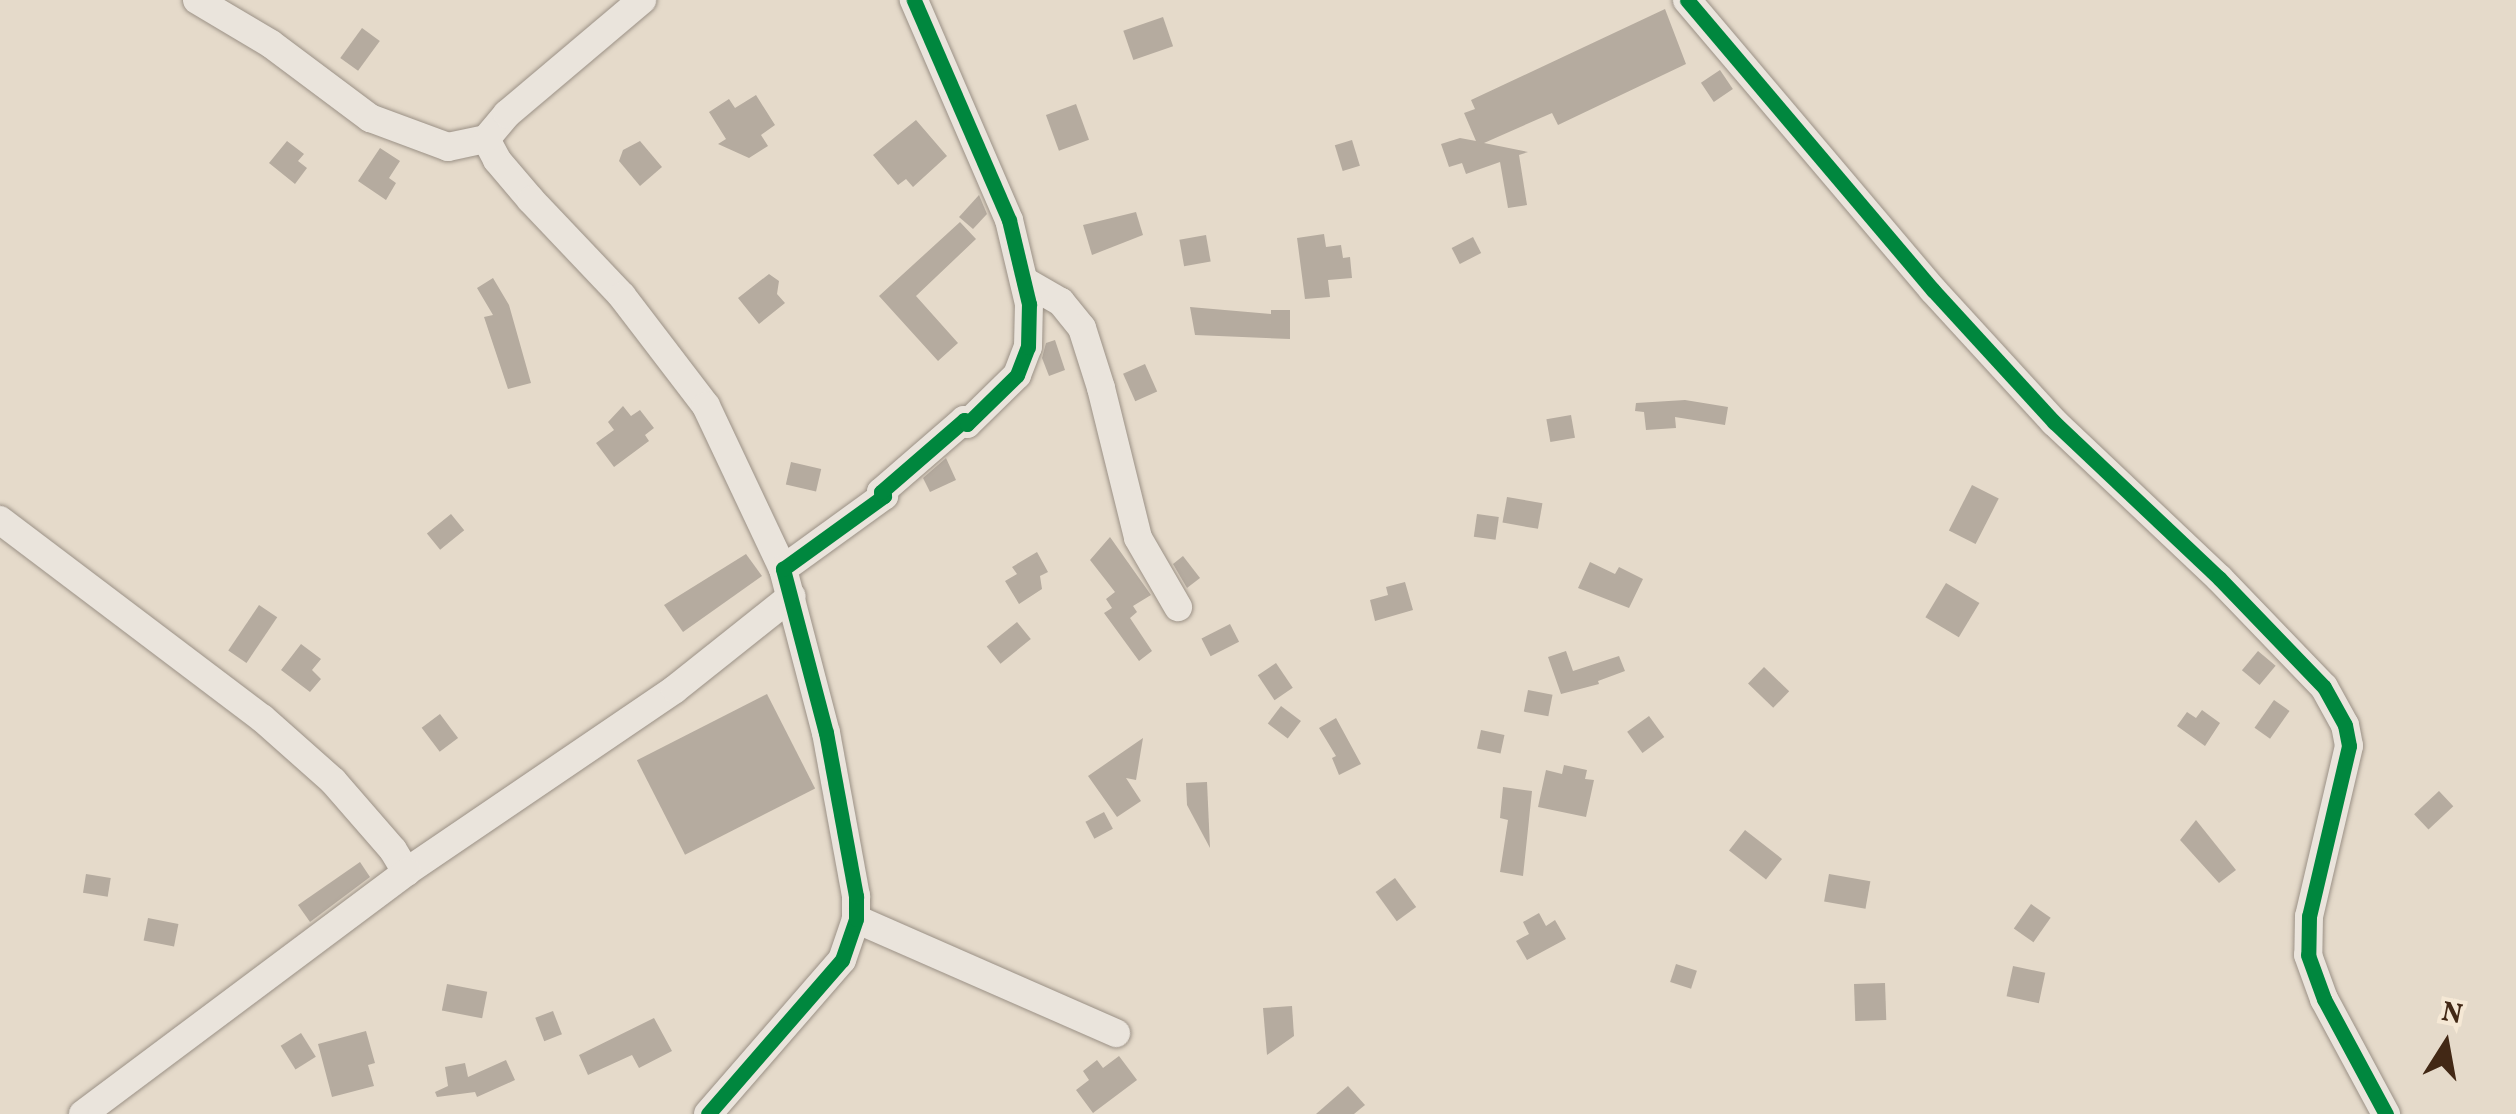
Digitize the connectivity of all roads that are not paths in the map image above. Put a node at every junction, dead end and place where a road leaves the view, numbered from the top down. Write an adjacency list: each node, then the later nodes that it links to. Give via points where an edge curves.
1 (197, 0): 5 (street, via 271,44 370,118 448,147)
2 (642, 0): 5 (street)
3 (914, 0): 6 (street, via 1008,220)
4 (1688, 0): 15 (street, via 2054,422 2324,686 2349,746 2309,916 2308,955)
5 (486, 139): 8 (street, via 497,160 622,296 706,406)
6 (1026, 282): 8 (street, via 1030,330 1018,375); 9 (street, via 1061,302 1082,328 1138,538)
7 (0, 520): 10 (street, via 262,718 334,782)
8 (787, 582): 10 (street, via 644,711); 11 (street, via 834,771)
9 (1178, 606)
10 (406, 872): 14 (street)
11 (856, 919): 12 (street); 13 (street, via 842,960)
12 (1116, 1033)
13 (715, 1111)
14 (83, 1114)
15 (2386, 1114)

